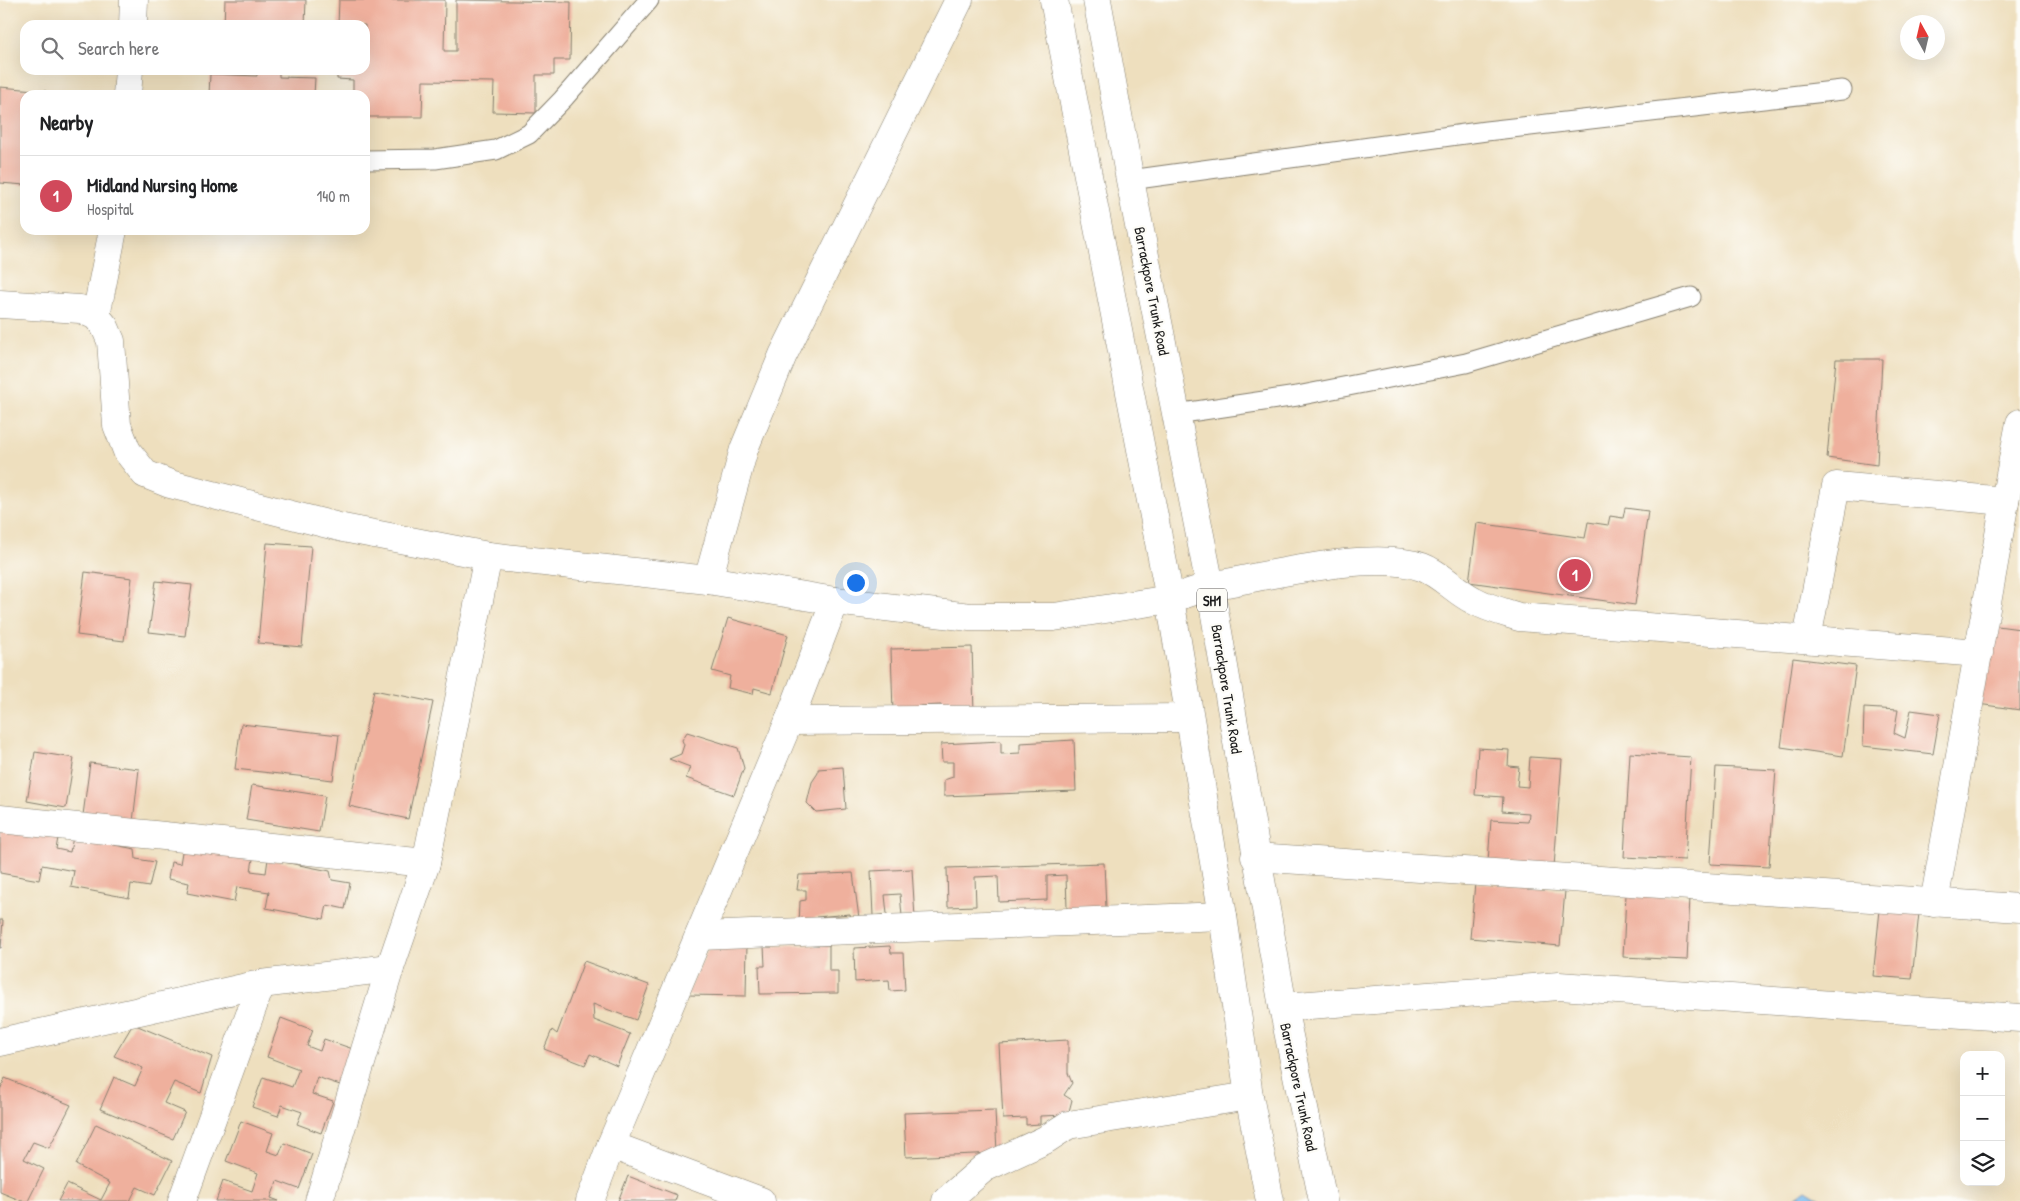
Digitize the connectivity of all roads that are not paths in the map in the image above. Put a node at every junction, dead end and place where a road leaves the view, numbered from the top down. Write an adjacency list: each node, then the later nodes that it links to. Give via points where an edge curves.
1 (134, 0): 6 (street)
2 (649, 0): 10 (lane, via 563,100 529,134 496,150 435,158)
3 (960, 0): 20 (street, via 804,311 764,399 744,449)
4 (1054, 0): 22 (street)
5 (1097, 0): 11 (street, Barrackpore Trunk Road / SH1)
6 (133, 20)
7 (129, 75): 8 (street)
8 (127, 90)
9 (1842, 90): 11 (lane, via 1486,131)
10 (370, 160)
11 (1130, 180): 16 (street, Barrackpore Trunk Road / SH1)
12 (112, 235): 15 (street)
13 (1691, 297): 16 (lane, via 1466,363 1297,396)
14 (0, 304): 15 (street, via 80,309)
15 (96, 316): 19 (street, via 111,340 117,425 127,451 145,474 170,484 343,528)
16 (1176, 414): 21 (street, Barrackpore Trunk Road / SH1)
17 (2020, 423): 18 (street)
18 (2005, 501): 24 (street, via 1836,486); 25 (street)
19 (488, 556): 20 (street); 30 (street)
20 (708, 580): 23 (street)
21 (1210, 586): 22 (street); 24 (street, via 1382,559 1422,567 1446,580 1471,600 1519,617); 29 (street, Barrackpore Trunk Road / SH1)
22 (1170, 599): 23 (street, via 1054,617 970,617); 26 (street)
23 (835, 601): 27 (street)
24 (1808, 639): 25 (street)
25 (1979, 653): 31 (street)
26 (1189, 718): 27 (street); 33 (street)
27 (789, 721): 34 (street)
28 (0, 818): 30 (street)
29 (1255, 857): 31 (street); 37 (street, Barrackpore Trunk Road / SH1)
30 (426, 862): 35 (street)
31 (1934, 903): 32 (street)
32 (2020, 908)
33 (1223, 916): 34 (street); 40 (street)
34 (700, 936): 41 (street)
35 (390, 968): 36 (street); 43 (street)
36 (261, 984): 39 (street); 42 (street)
37 (1283, 1007): 38 (street, via 1559,986); 48 (street, Barrackpore Trunk Road / SH1)
38 (2020, 1018)
39 (0, 1042)
40 (1249, 1096): 46 (street, via 1068,1125 1045,1140 984,1168); 47 (street)
41 (611, 1145): 44 (street); 45 (street)
42 (182, 1201)
43 (318, 1201)
44 (590, 1201)
45 (761, 1201)
46 (946, 1201)
47 (1270, 1201)
48 (1323, 1201)

